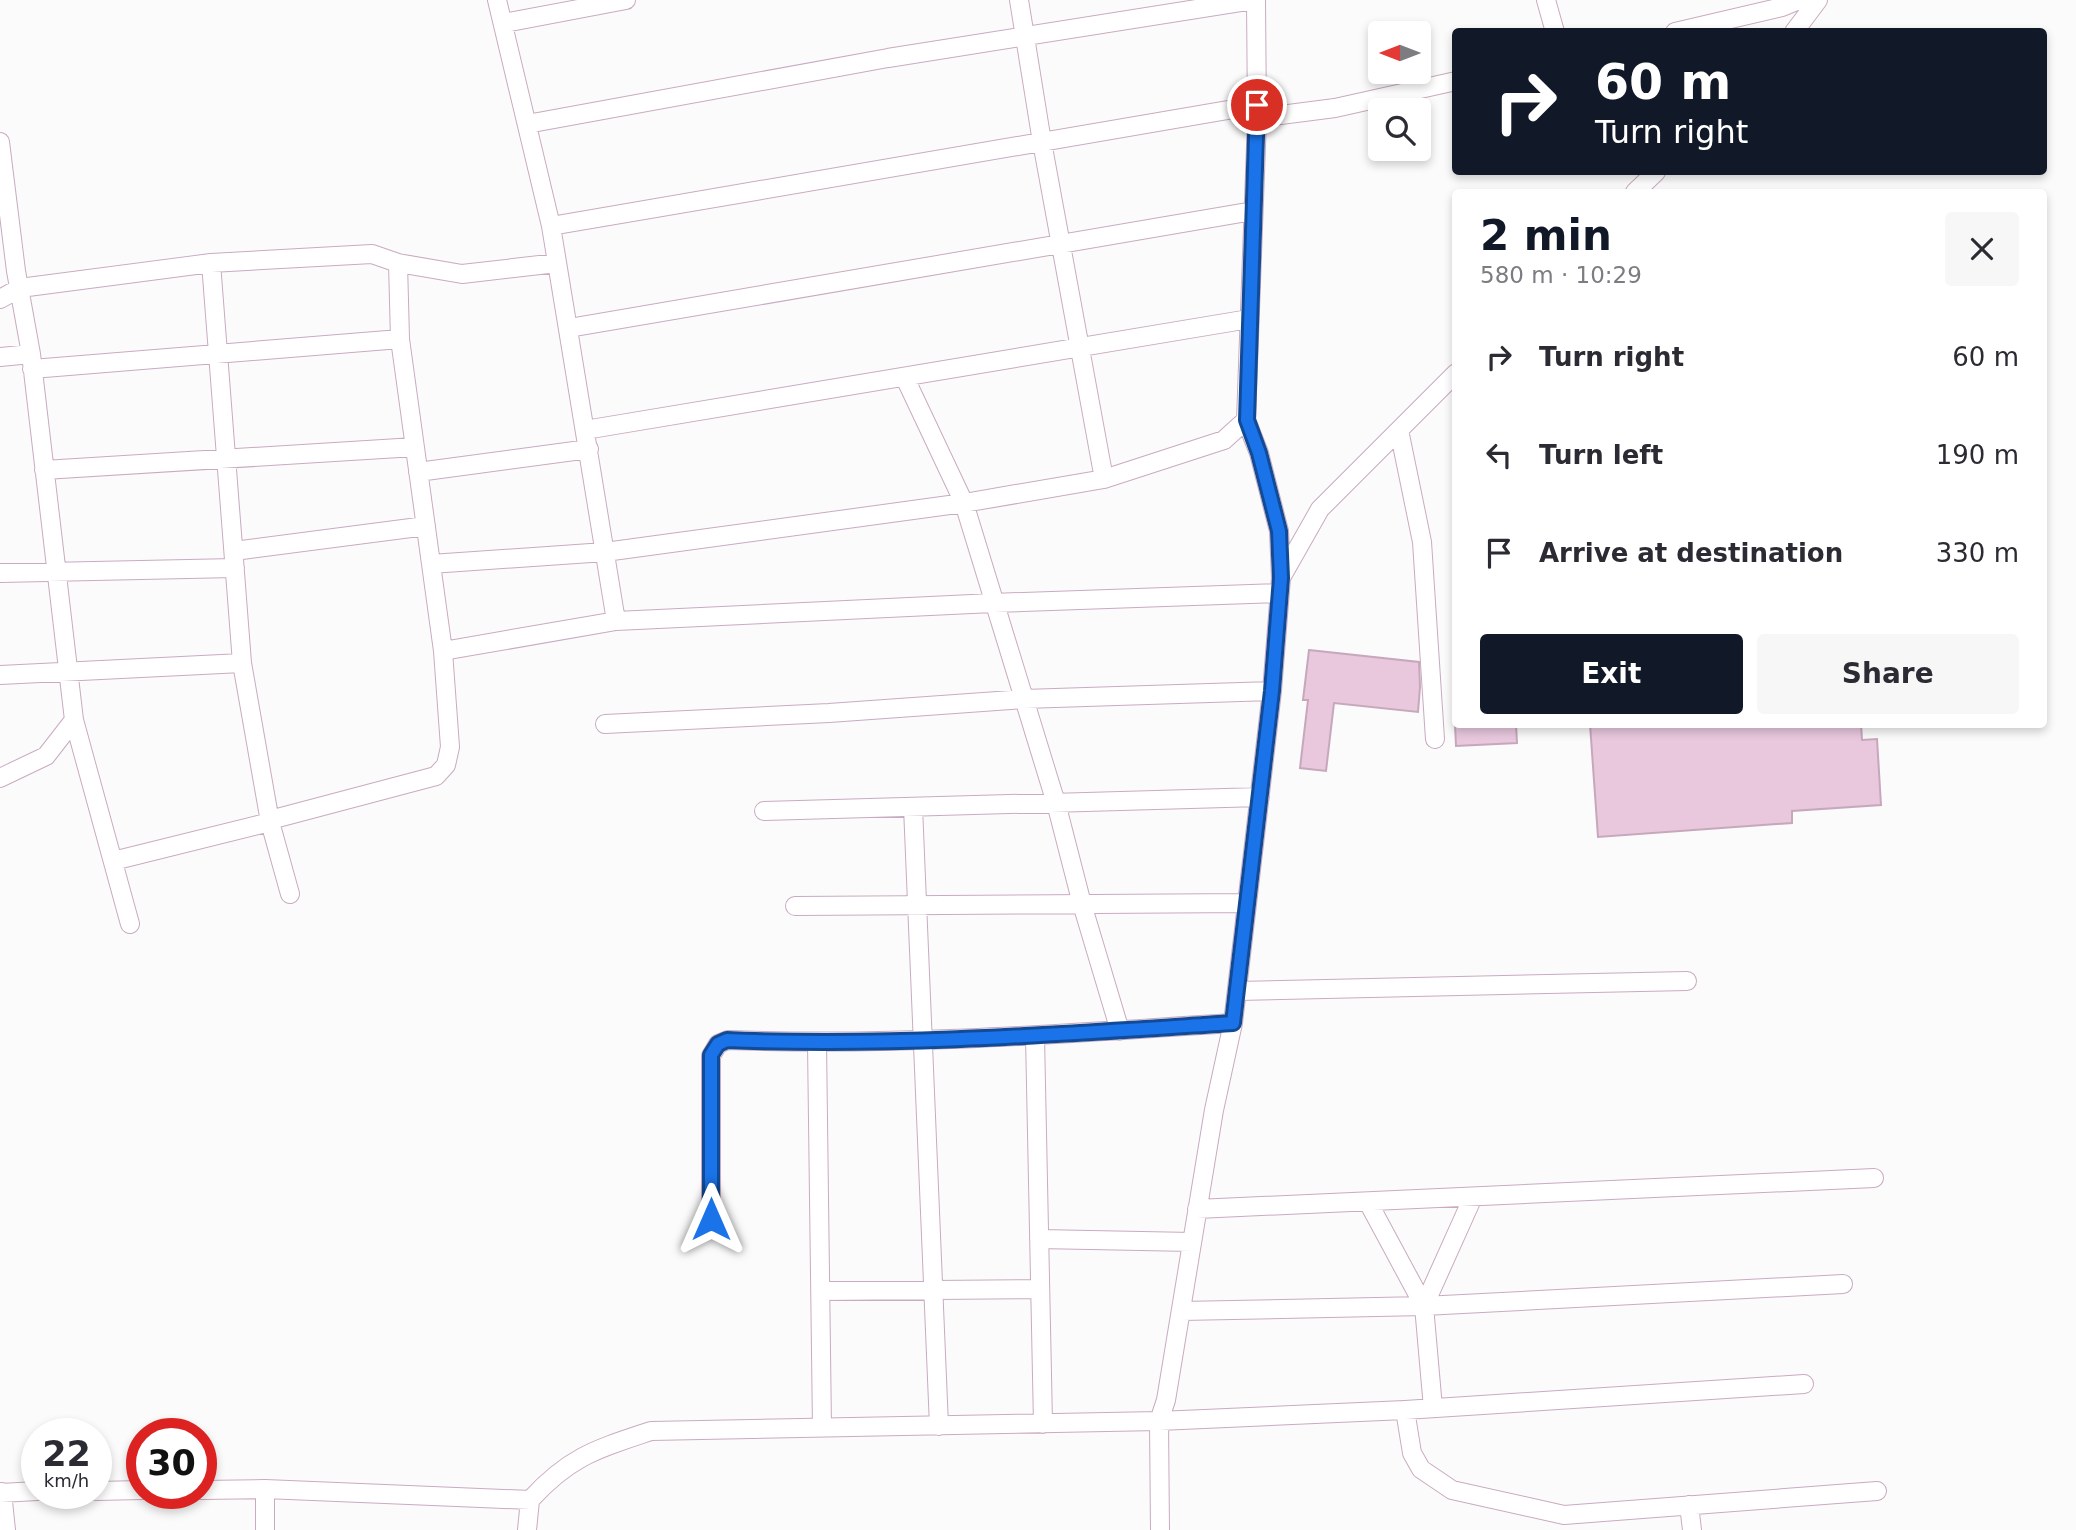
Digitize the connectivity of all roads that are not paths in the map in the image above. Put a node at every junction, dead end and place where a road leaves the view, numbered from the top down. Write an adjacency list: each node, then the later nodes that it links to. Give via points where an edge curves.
1 (497, 0): 8 (street)
2 (626, 0): 8 (street)
3 (1019, 0): 12 (street)
4 (1255, 0): 12 (street); 14 (street)
5 (1546, 0): 9 (street)
6 (1799, 0): 10 (street)
7 (1818, 0): 11 (street)
8 (504, 23): 15 (street)
9 (1554, 28)
10 (1692, 28)
11 (1797, 28)
12 (1025, 36): 15 (street); 16 (street)
13 (1452, 82): 14 (street, via 1335,108)
14 (1257, 112): 16 (street); 20 (street)
15 (527, 124): 21 (street)
16 (1042, 142): 21 (street); 22 (street)
17 (0, 147): 26 (street)
18 (1653, 175): 19 (street)
19 (1638, 189)
20 (1253, 211): 22 (street); 28 (street)
21 (551, 226): 25 (street)
22 (1063, 244): 29 (street); 31 (street)
23 (211, 263): 24 (street, via 372,254); 26 (street); 32 (street)
24 (398, 263): 25 (street, via 461,274); 30 (street)
25 (557, 263): 29 (street)
26 (20, 288): 27 (street); 34 (street)
27 (0, 299)
28 (1249, 319): 31 (street); 37 (street)
29 (569, 328): 38 (street)
30 (400, 339): 32 (street); 40 (street)
31 (1081, 347): 35 (street); 45 (street)
32 (220, 356): 34 (street); 42 (street)
33 (0, 357): 34 (street)
34 (31, 362): 43 (street)
35 (905, 377): 38 (street); 46 (street)
36 (1452, 377): 39 (street)
37 (1247, 420): 45 (street, via 1224,440); 53 (street, via 1279,531)
38 (586, 430): 41 (street)
39 (1399, 430): 53 (street, via 1320,509); 64 (street, via 1422,542)
40 (415, 447): 42 (street); 44 (street)
41 (589, 449): 44 (street); 48 (street)
42 (227, 458): 43 (street); 49 (street)
43 (44, 470): 51 (street)
44 (418, 472): 47 (street)
45 (1104, 479): 46 (street)
46 (964, 503): 48 (street); 54 (street)
47 (426, 526): 49 (street); 50 (street)
48 (605, 552): 50 (street); 55 (street)
49 (234, 559): 51 (street); 57 (street)
50 (431, 564): 56 (street)
51 (56, 571): 52 (street); 58 (street)
52 (0, 573)
53 (1280, 586): 54 (street); 60 (street)
54 (993, 603): 55 (street); 61 (street)
55 (616, 621): 56 (street)
56 (443, 650): 70 (street, via 450,747 446,765 436,776)
57 (242, 663): 58 (street); 70 (street)
58 (68, 673): 59 (street); 62 (street)
59 (0, 675)
60 (1272, 691): 61 (street); 66 (street)
61 (1024, 699): 63 (street); 67 (street)
62 (74, 720): 65 (street, via 46,756); 71 (street)
63 (605, 724)
64 (1435, 740)
65 (0, 778)
66 (1260, 797): 67 (street); 73 (street)
67 (1056, 803): 68 (street); 74 (street)
68 (913, 807): 69 (street); 75 (street)
69 (764, 811)
70 (270, 821): 71 (street); 72 (street)
71 (113, 861): 77 (street)
72 (290, 894)
73 (1247, 903): 74 (street); 79 (street)
74 (1082, 904): 75 (street); 81 (street)
75 (915, 905): 76 (street); 83 (street)
76 (795, 906)
77 (130, 924)
78 (1687, 981): 79 (street)
79 (1237, 991): 80 (street)
80 (1233, 1023): 81 (street); 88 (street)
81 (1120, 1031): 82 (street)
82 (1035, 1037): 83 (street); 90 (street)
83 (924, 1040): 84 (street); 94 (street)
84 (817, 1043): 89 (street, via 727,1040 711,1055); 95 (street)
85 (1874, 1178): 86 (street)
86 (1473, 1197): 87 (street); 96 (street)
87 (1368, 1202): 88 (street); 96 (street)
88 (1197, 1209): 91 (street)
89 (711, 1219)
90 (1039, 1239): 91 (street); 93 (street)
91 (1192, 1242): 97 (street)
92 (1843, 1284): 96 (street)
93 (1040, 1289): 94 (street); 102 (street)
94 (934, 1290): 95 (street); 103 (street)
95 (821, 1291): 104 (street)
96 (1424, 1306): 97 (street); 99 (street)
97 (1181, 1311): 101 (street)
98 (1804, 1384): 99 (street)
99 (1433, 1408): 100 (street)
100 (1405, 1410): 101 (street); 111 (street, via 1412,1453 1421,1469 1452,1490 1564,1514)
101 (1159, 1421): 102 (street); 115 (street)
102 (1043, 1423): 103 (street)
103 (939, 1426): 104 (street)
104 (822, 1428): 110 (street, via 651,1431 577,1459 552,1475)
105 (217, 1489): 106 (street)
106 (264, 1489): 110 (street); 113 (street)
107 (1877, 1490): 111 (street)
108 (21, 1491): 109 (street)
109 (1, 1492): 112 (street)
110 (530, 1500): 114 (street)
111 (1689, 1505): 116 (street)
112 (6, 1530)
113 (265, 1530)
114 (527, 1530)
115 (1160, 1530)
116 (1692, 1530)

